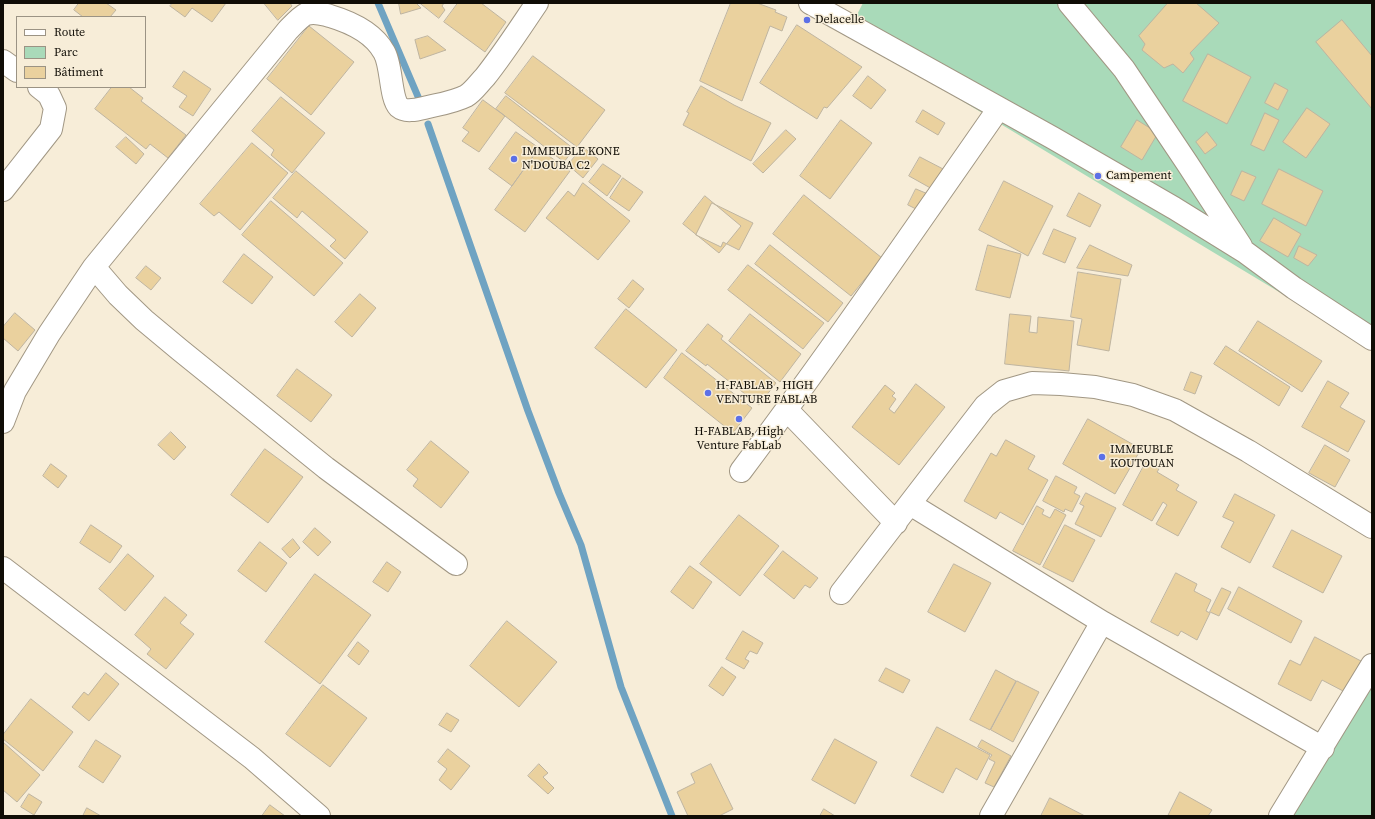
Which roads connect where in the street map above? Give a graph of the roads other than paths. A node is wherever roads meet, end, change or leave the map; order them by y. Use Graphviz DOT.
graph roads {
  1 [pos="538,3"];
  2 [pos="810,3"];
  3 [pos="1069,3"];
  4 [pos="3,61"];
  5 [pos="16,70"];
  6 [pos="39,88"];
  7 [pos="999,108"];
  8 [pos="3,190"];
  9 [pos="1245,252"];
  10 [pos="94,267"];
  11 [pos="1372,339"];
  12 [pos="787,410"];
  13 [pos="3,422"];
  14 [pos="741,471"];
  15 [pos="910,504"];
  16 [pos="896,523"];
  17 [pos="1372,527"];
  18 [pos="456,564"];
  19 [pos="3,568"];
  20 [pos="841,593"];
  21 [pos="1102,622"];
  22 [pos="1372,665"];
  23 [pos="1323,748"];
  24 [pos="319,816"];
  25 [pos="991,816"];
  26 [pos="1280,816"];
  1 -- 10 [label="street"];
  2 -- 7 [label="street"];
  3 -- 9 [label="street"];
  4 -- 5 [label="street"];
  6 -- 8 [label="street"];
  7 -- 9 [label="street"];
  7 -- 12 [label="street"];
  9 -- 11 [label="street"];
  10 -- 13 [label="street"];
  10 -- 18 [label="street"];
  12 -- 14 [label="street"];
  12 -- 16 [label="street"];
  15 -- 16 [label="street"];
  15 -- 17 [label="street"];
  15 -- 21 [label="street"];
  16 -- 20 [label="street"];
  19 -- 24 [label="street"];
  21 -- 23 [label="street"];
  21 -- 25 [label="street"];
  22 -- 23 [label="street"];
  23 -- 26 [label="street"];
}
